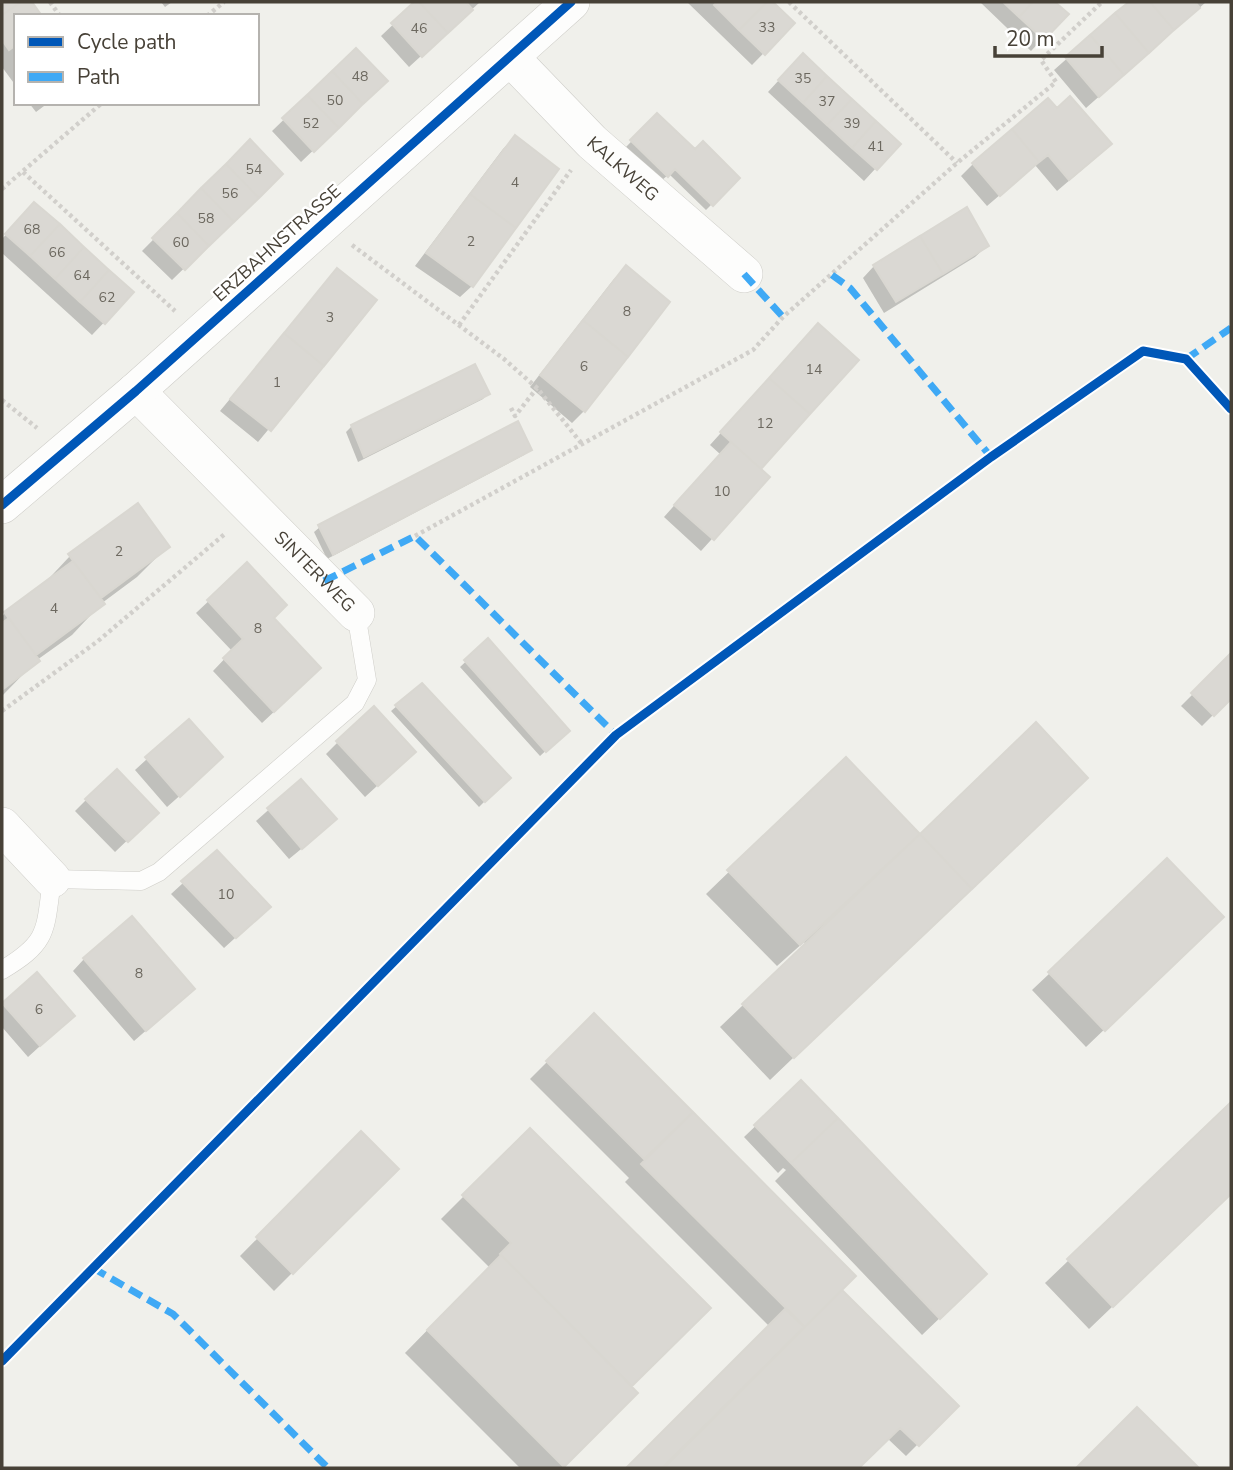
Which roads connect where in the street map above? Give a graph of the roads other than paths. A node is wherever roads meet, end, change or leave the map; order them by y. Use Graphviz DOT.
graph roads {
  1 [pos="571,2"];
  2 [pos="510,57"];
  3 [pos="744,274"];
  4 [pos="136,391"];
  5 [pos="2,505"];
  6 [pos="356,613"];
  7 [pos="2,826"];
  8 [pos="52,879"];
  9 [pos="2,971"];
  1 -- 2 [label="street, ERZBAHNSTRASSE"];
  2 -- 3 [label="street, KALKWEG"];
  2 -- 4 [label="street, ERZBAHNSTRASSE"];
  4 -- 5 [label="street, ERZBAHNSTRASSE"];
  4 -- 6 [label="street, SINTERWEG"];
  6 -- 8 [label="lane, SINTERWEG"];
  7 -- 8 [label="street"];
  8 -- 9 [label="lane"];
}
